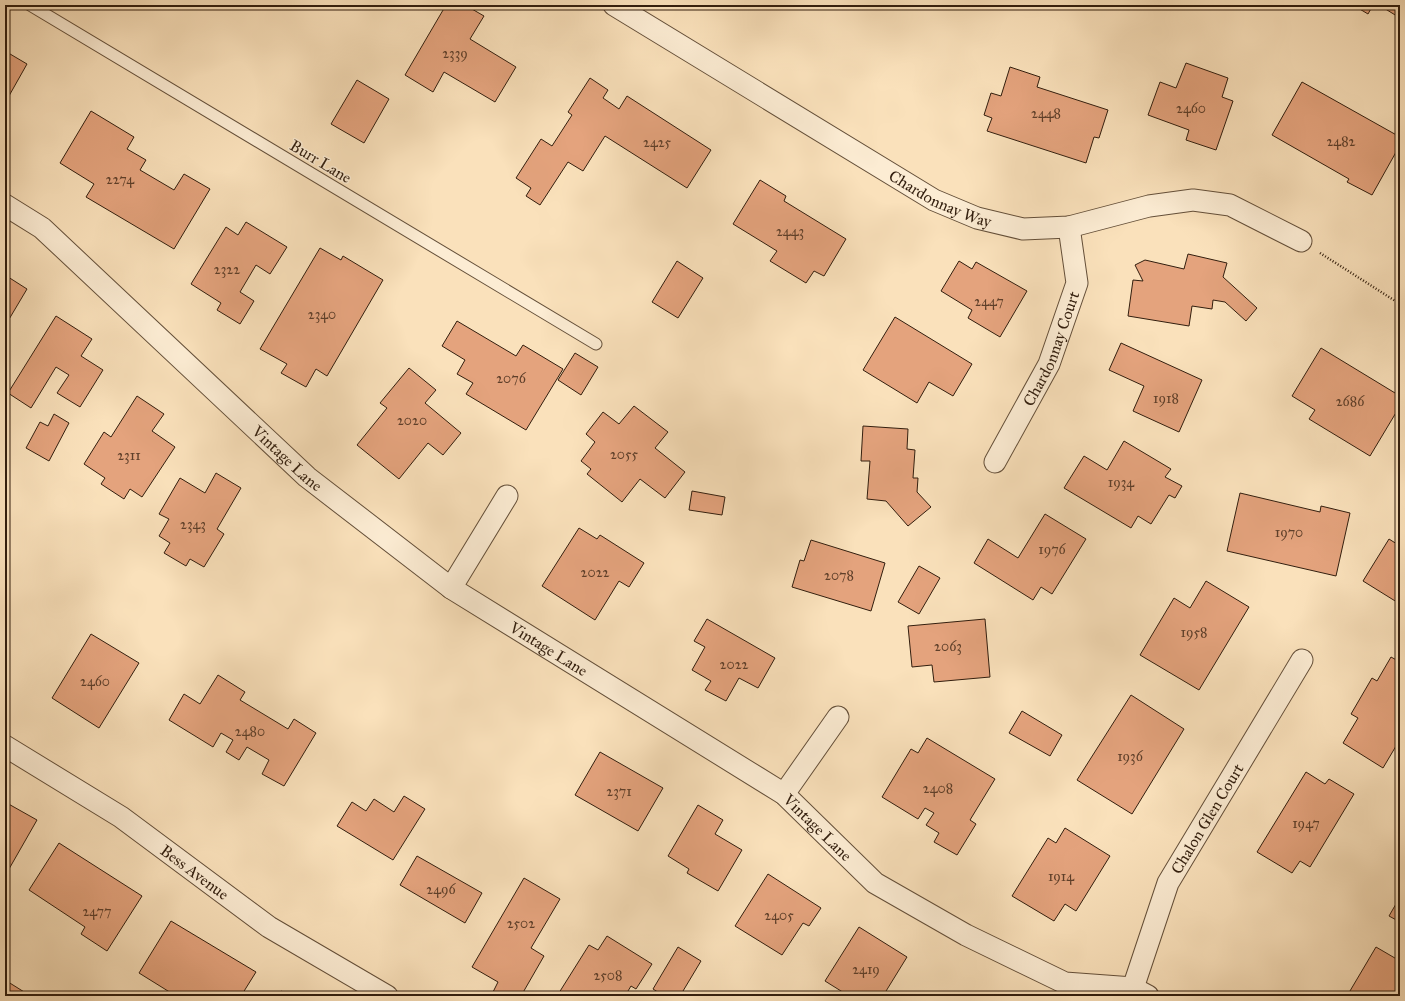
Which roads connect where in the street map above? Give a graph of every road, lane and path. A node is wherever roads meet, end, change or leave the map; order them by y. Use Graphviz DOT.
graph roads {
  1 [pos="30,5"];
  2 [pos="614,5"];
  3 [pos="5,205"];
  4 [pos="1068,227"];
  5 [pos="1301,241"];
  6 [pos="1400,304"];
  7 [pos="596,344"];
  8 [pos="995,462"];
  9 [pos="507,496"];
  10 [pos="451,588"];
  11 [pos="1302,660"];
  12 [pos="838,718"];
  13 [pos="5,746"];
  14 [pos="784,794"];
  15 [pos="1140,992"];
  16 [pos="387,996"];
  1 -- 7 [label="lane, Burr Lane"];
  2 -- 4 [label="street, Chardonnay Way"];
  3 -- 10 [label="street, Vintage Lane"];
  4 -- 5 [label="street, Chardonnay Way"];
  4 -- 8 [label="street, Chardonnay Court"];
  5 -- 6 [label="path"];
  9 -- 10 [label="street"];
  10 -- 14 [label="street, Vintage Lane"];
  11 -- 15 [label="street, Chalon Glen Court"];
  12 -- 14 [label="street"];
  13 -- 16 [label="street, Bess Avenue"];
  14 -- 15 [label="street, Vintage Lane"];
}
